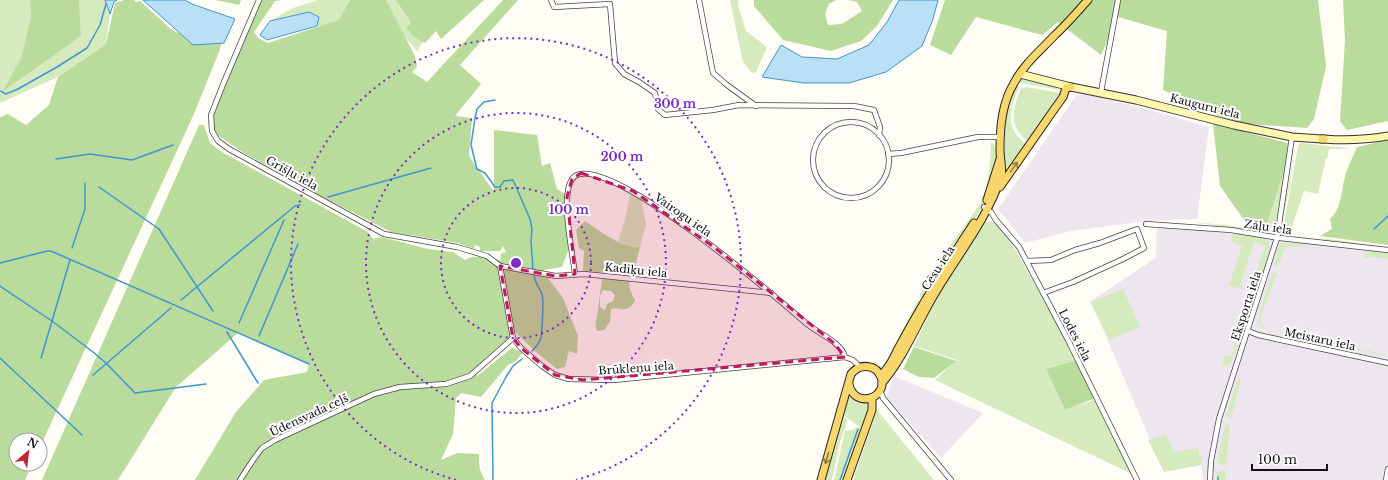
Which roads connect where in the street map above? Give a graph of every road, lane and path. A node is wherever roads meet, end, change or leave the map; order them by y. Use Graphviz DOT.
graph roads {
  1 [pos="259,0"];
  2 [pos="551,0"];
  3 [pos="699,0"];
  4 [pos="1088,0"];
  5 [pos="1118,0"];
  6 [pos="1020,74"];
  7 [pos="1071,87"];
  8 [pos="1101,92"];
  9 [pos="756,106"];
  10 [pos="879,134"];
  11 [pos="1388,136"];
  12 [pos="1000,137"];
  13 [pos="1292,137"];
  14 [pos="888,154"];
  15 [pos="1000,159"];
  16 [pos="992,199"];
  17 [pos="986,208"];
  18 [pos="1146,224"];
  19 [pos="1277,238"];
  20 [pos="1388,250"];
  21 [pos="1027,261"];
  22 [pos="500,266"];
  23 [pos="575,274"];
  24 [pos="771,293"];
  25 [pos="1043,293"];
  26 [pos="1248,331"];
  27 [pos="513,338"];
  28 [pos="846,358"];
  29 [pos="1388,363"];
  30 [pos="857,369"];
  31 [pos="880,374"];
  32 [pos="849,384"];
  33 [pos="877,392"];
  34 [pos="899,417"];
  35 [pos="1388,469"];
  36 [pos="240,480"];
  37 [pos="821,480"];
  38 [pos="847,480"];
  39 [pos="951,480"];
  40 [pos="1137,480"];
  41 [pos="1210,480"];
  42 [pos="1386,480"];
  1 -- 22 [label="street, Grīšļu iela"];
  2 -- 9 [label="street"];
  3 -- 9 [label="street"];
  4 -- 6 [label="main road, Cēsu iela"];
  5 -- 8 [label="street"];
  6 -- 7 [label="main road, Kauguru iela"];
  6 -- 12 [label="main road, Cēsu iela"];
  7 -- 8 [label="main road, Kauguru iela"];
  16 -- 7 [label="main road, one-way"];
  8 -- 13 [label="main road, Kauguru iela"];
  9 -- 10 [label="street"];
  10 -- 14 [label="street"];
  10 -- 14 [label="street"];
  11 -- 13 [label="main road, Kauguru iela"];
  12 -- 14 [label="street"];
  12 -- 15 [label="main road, Cēsu iela"];
  13 -- 19 [label="street, Eksporta iela"];
  15 -- 16 [label="main road, Cēsu iela"];
  15 -- 17 [label="main road, Cēsu iela"];
  16 -- 17 [label="main road, Cēsu iela"];
  17 -- 21 [label="street, Lodes iela"];
  17 -- 31 [label="main road, Cēsu iela"];
  17 -- 33 [label="main road, Cēsu iela"];
  18 -- 19 [label="street, Zāļu iela"];
  19 -- 20 [label="street, Zāļu iela"];
  19 -- 26 [label="street, Eksporta iela"];
  21 -- 25 [label="street, Lodes iela"];
  21 -- 25 [label="street"];
  22 -- 23 [label="street, Kadiķu iela"];
  22 -- 27 [label="street"];
  23 -- 24 [label="street, Kadiķu iela"];
  23 -- 24 [label="street, Vairogu iela"];
  24 -- 28 [label="street, Vairogu iela"];
  25 -- 40 [label="street, Lodes iela"];
  26 -- 29 [label="street, Meistaru iela"];
  26 -- 41 [label="street, Eksporta iela"];
  27 -- 28 [label="street, Brūkleņu iela"];
  27 -- 36 [label="street, Ūdensvada ceļš"];
  28 -- 30 [label="street"];
  30 -- 31 [label="main road"];
  30 -- 32 [label="main road"];
  31 -- 33 [label="main road"];
  32 -- 33 [label="main road"];
  32 -- 37 [label="main road, one-way"];
  33 -- 34 [label="street"];
  33 -- 34 [label="street"];
  33 -- 38 [label="main road"];
  34 -- 39 [label="street"];
  35 -- 42 [label="street"];
}
